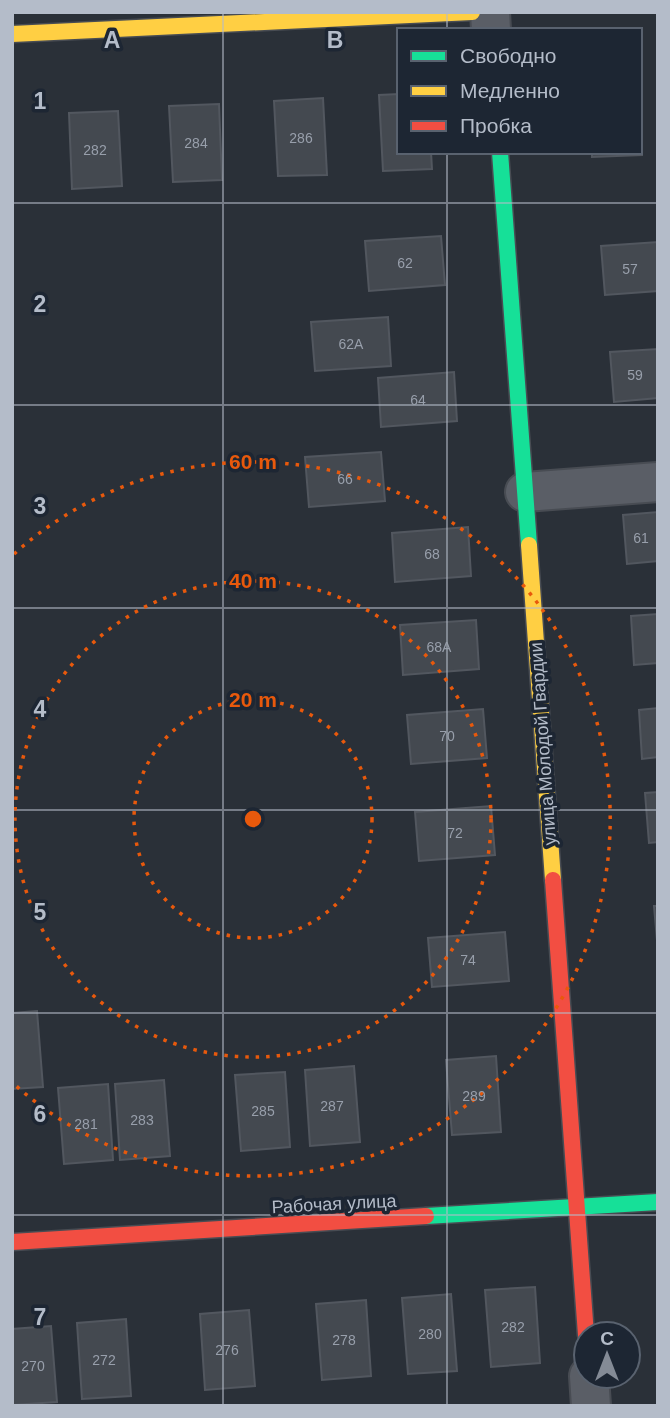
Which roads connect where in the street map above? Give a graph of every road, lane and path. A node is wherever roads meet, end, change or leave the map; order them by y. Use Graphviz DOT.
graph roads {
  1 [pos="472,12"];
  2 [pos="12,34"];
  3 [pos="500,154"];
  4 [pos="658,482"];
  5 [pos="525,492"];
  6 [pos="658,1202"];
  7 [pos="576,1209"];
  8 [pos="12,1242"];
  9 [pos="585,1320"];
  1 -- 2 [label="street"];
  3 -- 5 [label="street, улица Молодой Гвардии"];
  4 -- 5 [label="street"];
  5 -- 7 [label="street, улица Молодой Гвардии"];
  6 -- 7 [label="street, Рабочая улица"];
  7 -- 8 [label="street, Рабочая улица"];
  7 -- 9 [label="street, улица Молодой Гвардии"];
}
